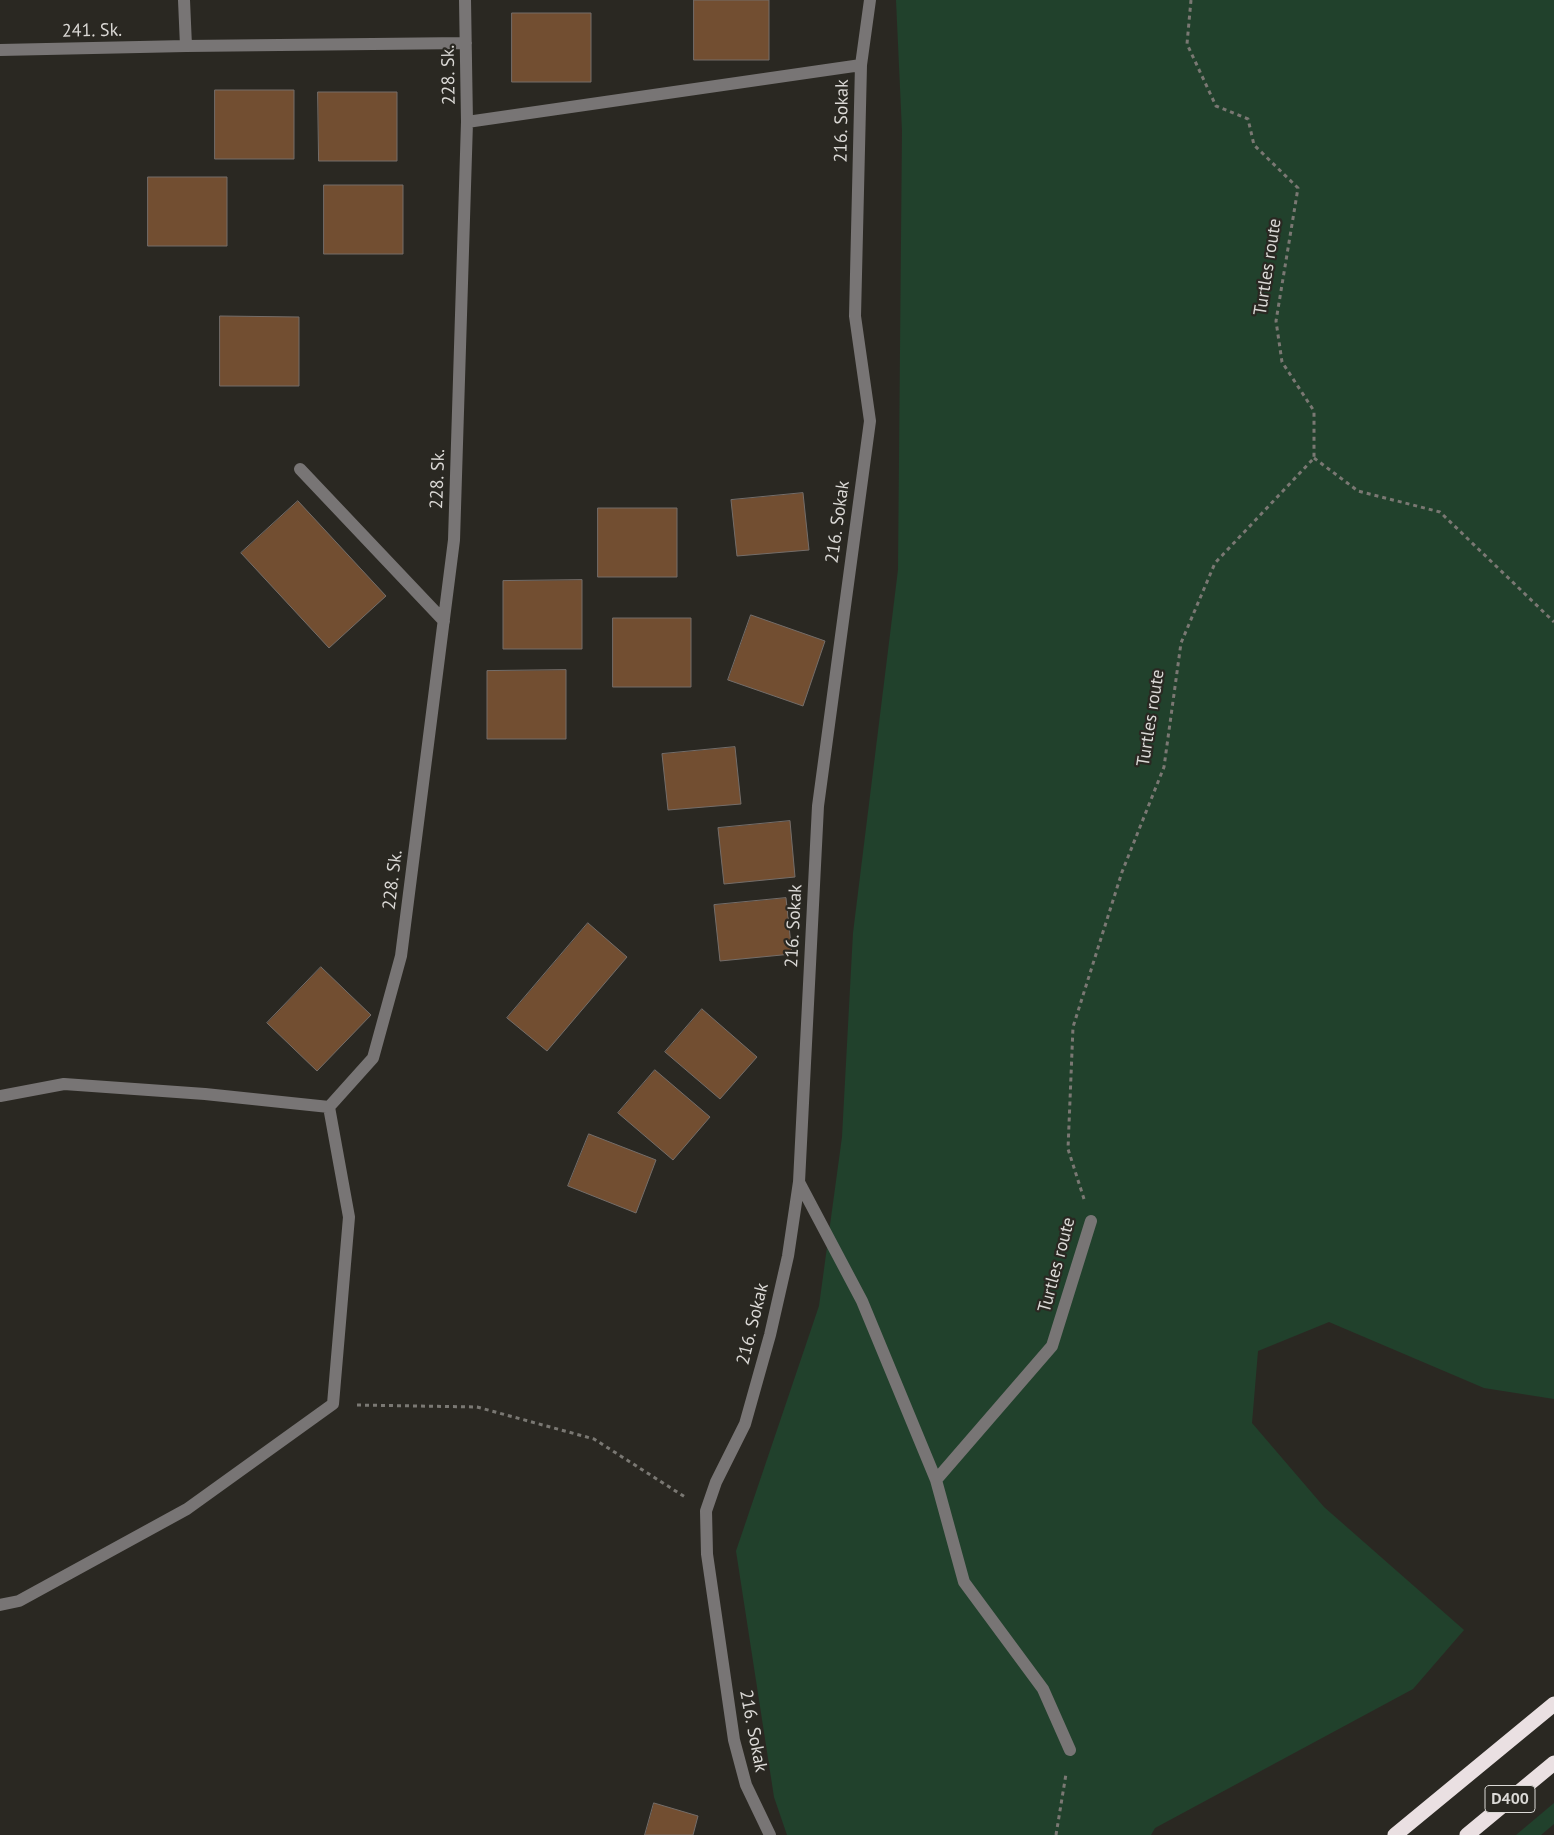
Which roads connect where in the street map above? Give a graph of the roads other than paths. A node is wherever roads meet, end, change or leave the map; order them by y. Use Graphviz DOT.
graph roads {
  1 [pos="184,0"];
  2 [pos="465,0"];
  3 [pos="870,0"];
  4 [pos="466,44"];
  5 [pos="186,46"];
  6 [pos="0,50"];
  7 [pos="861,65"];
  8 [pos="467,122"];
  9 [pos="300,469"];
  10 [pos="444,621"];
  11 [pos="0,1096"];
  12 [pos="330,1106"];
  13 [pos="799,1182"];
  14 [pos="1091,1221"];
  15 [pos="936,1480"];
  16 [pos="0,1604"];
  17 [pos="1554,1704"];
  18 [pos="1070,1750"];
  19 [pos="1554,1763"];
  20 [pos="770,1835"];
  21 [pos="1395,1835"];
  22 [pos="1467,1835"];
  1 -- 5 [label="street"];
  2 -- 4 [label="street, 228. Sk."];
  3 -- 7 [label="street, 216. Sokak"];
  4 -- 5 [label="street, 241. Sk."];
  4 -- 8 [label="street, 228. Sk."];
  5 -- 6 [label="street, 241. Sk."];
  7 -- 8 [label="street"];
  7 -- 13 [label="street, 216. Sokak"];
  8 -- 10 [label="street, 228. Sk."];
  9 -- 10 [label="street"];
  10 -- 12 [label="street, 228. Sk."];
  11 -- 12 [label="street"];
  12 -- 16 [label="street"];
  13 -- 15 [label="street"];
  13 -- 20 [label="street, 216. Sokak"];
  14 -- 15 [label="street, Turtles route"];
  15 -- 18 [label="street"];
  17 -- 21 [label="highway"];
  19 -- 22 [label="highway, D400"];
}
